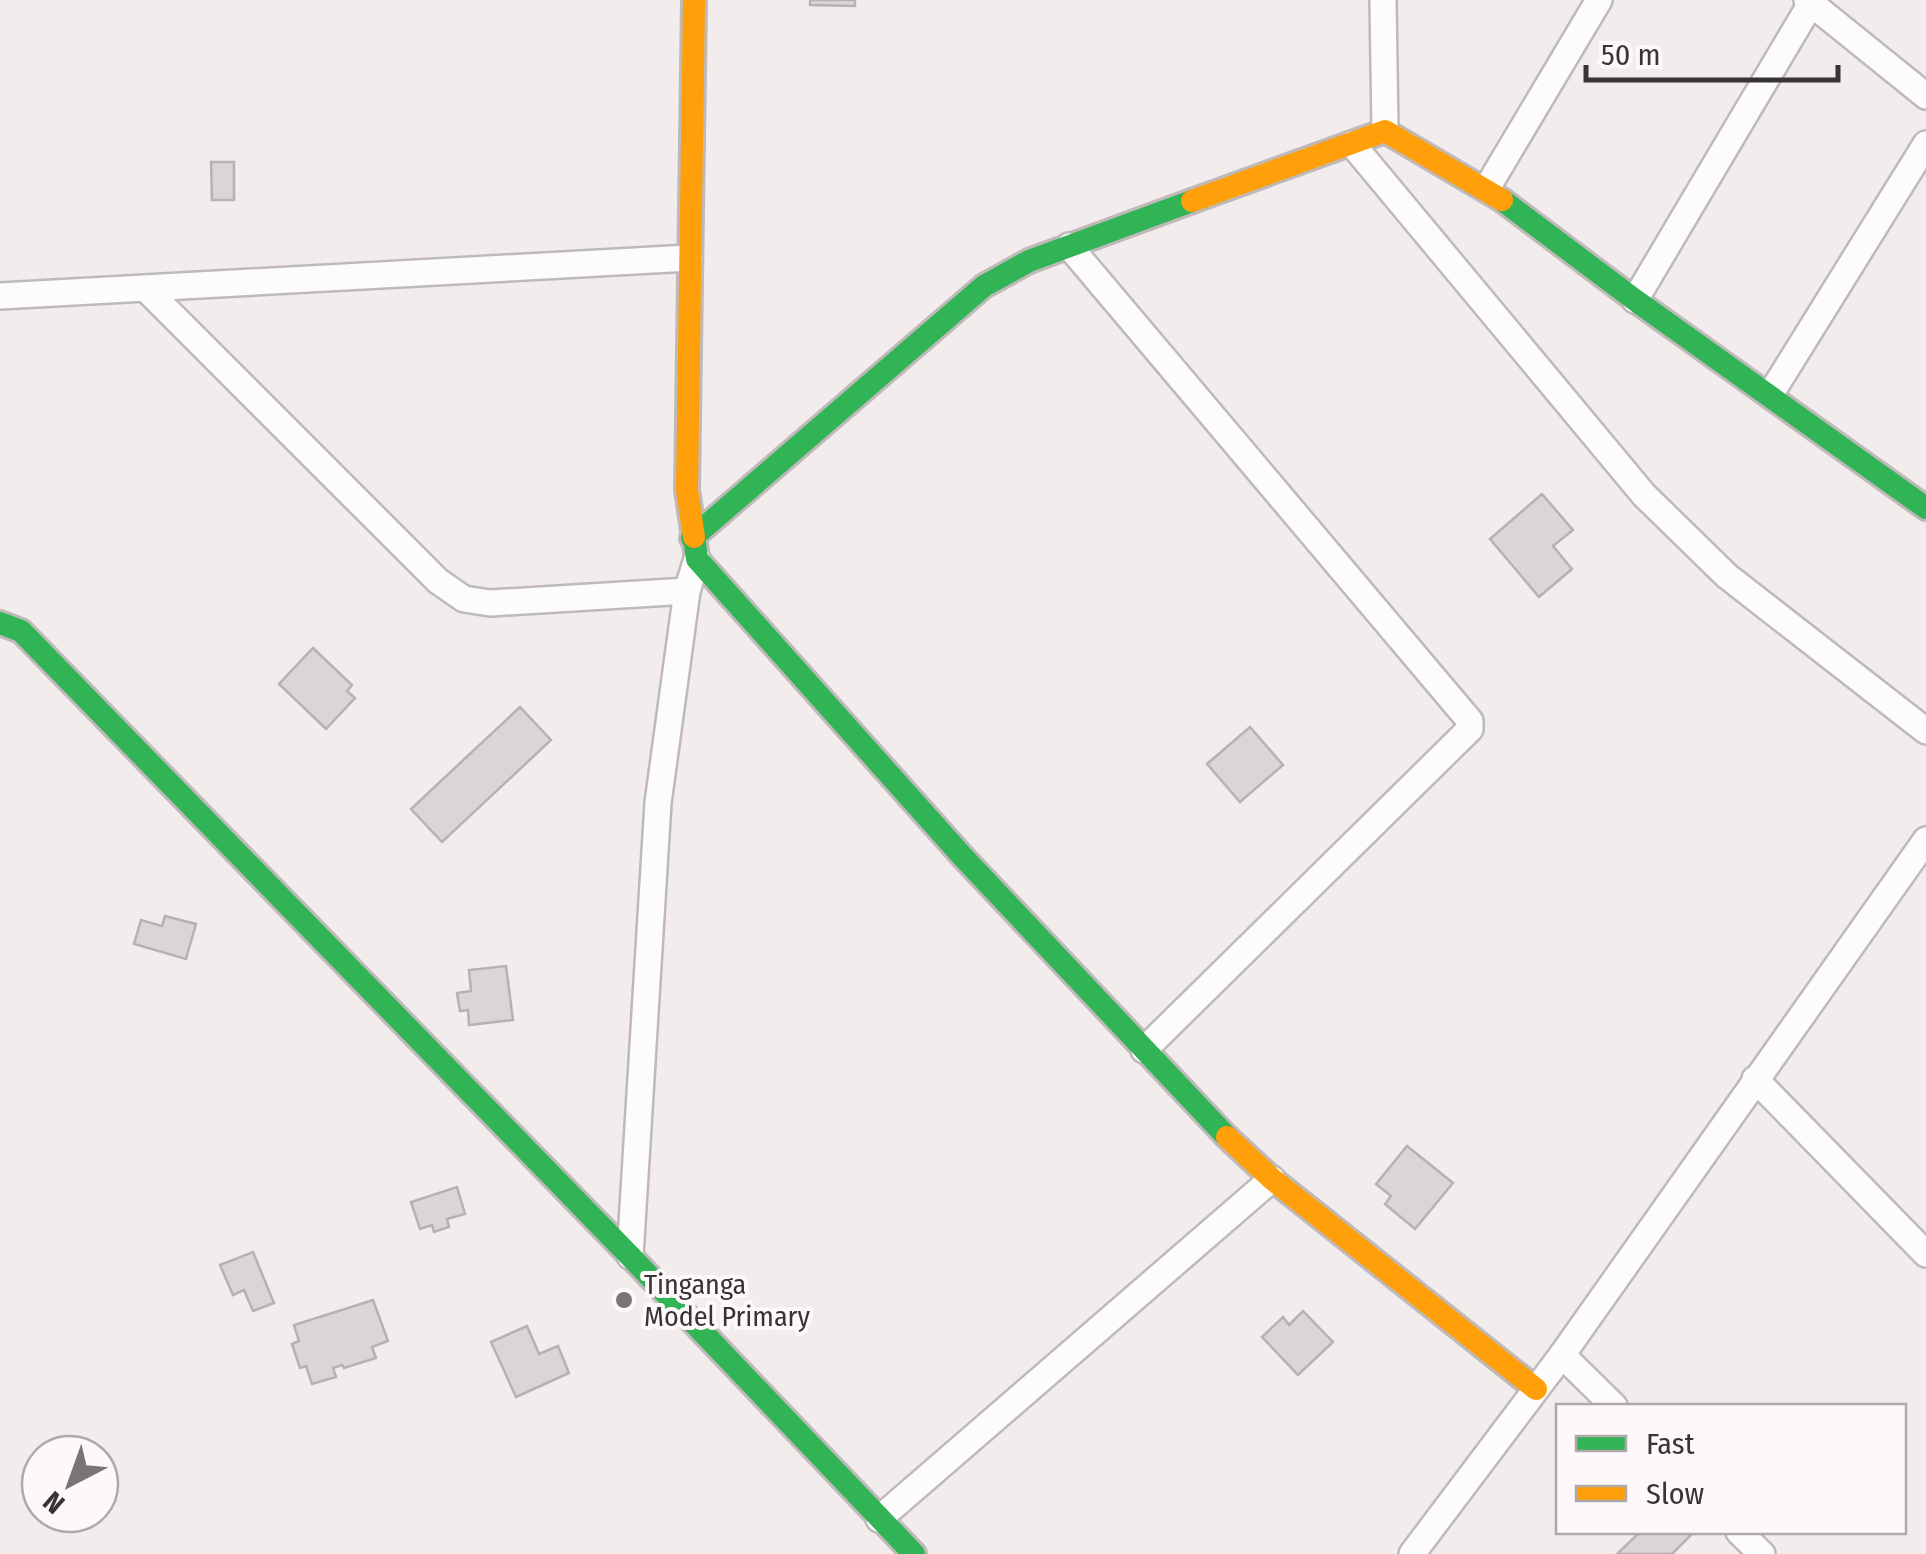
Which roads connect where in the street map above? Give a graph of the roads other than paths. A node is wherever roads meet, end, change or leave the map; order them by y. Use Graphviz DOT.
graph roads {
  1 [pos="694,0"];
  2 [pos="1383,0"];
  3 [pos="1599,0"];
  4 [pos="1810,1"];
  5 [pos="1926,96"];
  6 [pos="1385,131"];
  7 [pos="1352,144"];
  8 [pos="1926,144"];
  9 [pos="1488,188"];
  10 [pos="1069,246"];
  11 [pos="689,258"];
  12 [pos="145,288"];
  13 [pos="0,296"];
  14 [pos="1635,300"];
  15 [pos="1770,395"];
  16 [pos="1926,508"];
  17 [pos="695,549"];
  18 [pos="687,591"];
  19 [pos="0,623"];
  20 [pos="1926,731"];
  21 [pos="1926,840"];
  22 [pos="1144,1050"];
  23 [pos="1754,1079"];
  24 [pos="1272,1179"];
  25 [pos="1926,1254"];
  26 [pos="630,1256"];
  27 [pos="1562,1354"];
  28 [pos="1536,1389"];
  29 [pos="1612,1404"];
  30 [pos="880,1519"];
  31 [pos="1741,1534"];
  32 [pos="914,1554"];
  33 [pos="1412,1554"];
  34 [pos="1762,1554"];
  1 -- 11 [label="street"];
  2 -- 6 [label="street"];
  3 -- 9 [label="street"];
  4 -- 5 [label="street"];
  4 -- 14 [label="street"];
  6 -- 7 [label="street"];
  6 -- 9 [label="street"];
  7 -- 10 [label="street"];
  7 -- 20 [label="street"];
  8 -- 15 [label="street"];
  9 -- 14 [label="street"];
  10 -- 17 [label="street"];
  10 -- 22 [label="street"];
  11 -- 12 [label="street"];
  11 -- 17 [label="street"];
  12 -- 13 [label="street"];
  12 -- 18 [label="street"];
  14 -- 15 [label="street"];
  15 -- 16 [label="street"];
  17 -- 18 [label="street"];
  17 -- 22 [label="street"];
  18 -- 26 [label="street"];
  19 -- 26 [label="street"];
  21 -- 23 [label="street"];
  22 -- 24 [label="street"];
  23 -- 25 [label="street"];
  23 -- 27 [label="street"];
  24 -- 28 [label="street"];
  24 -- 30 [label="street"];
  26 -- 30 [label="street"];
  27 -- 28 [label="street"];
  27 -- 29 [label="street"];
  28 -- 33 [label="street"];
  30 -- 32 [label="street"];
  31 -- 34 [label="street"];
}
